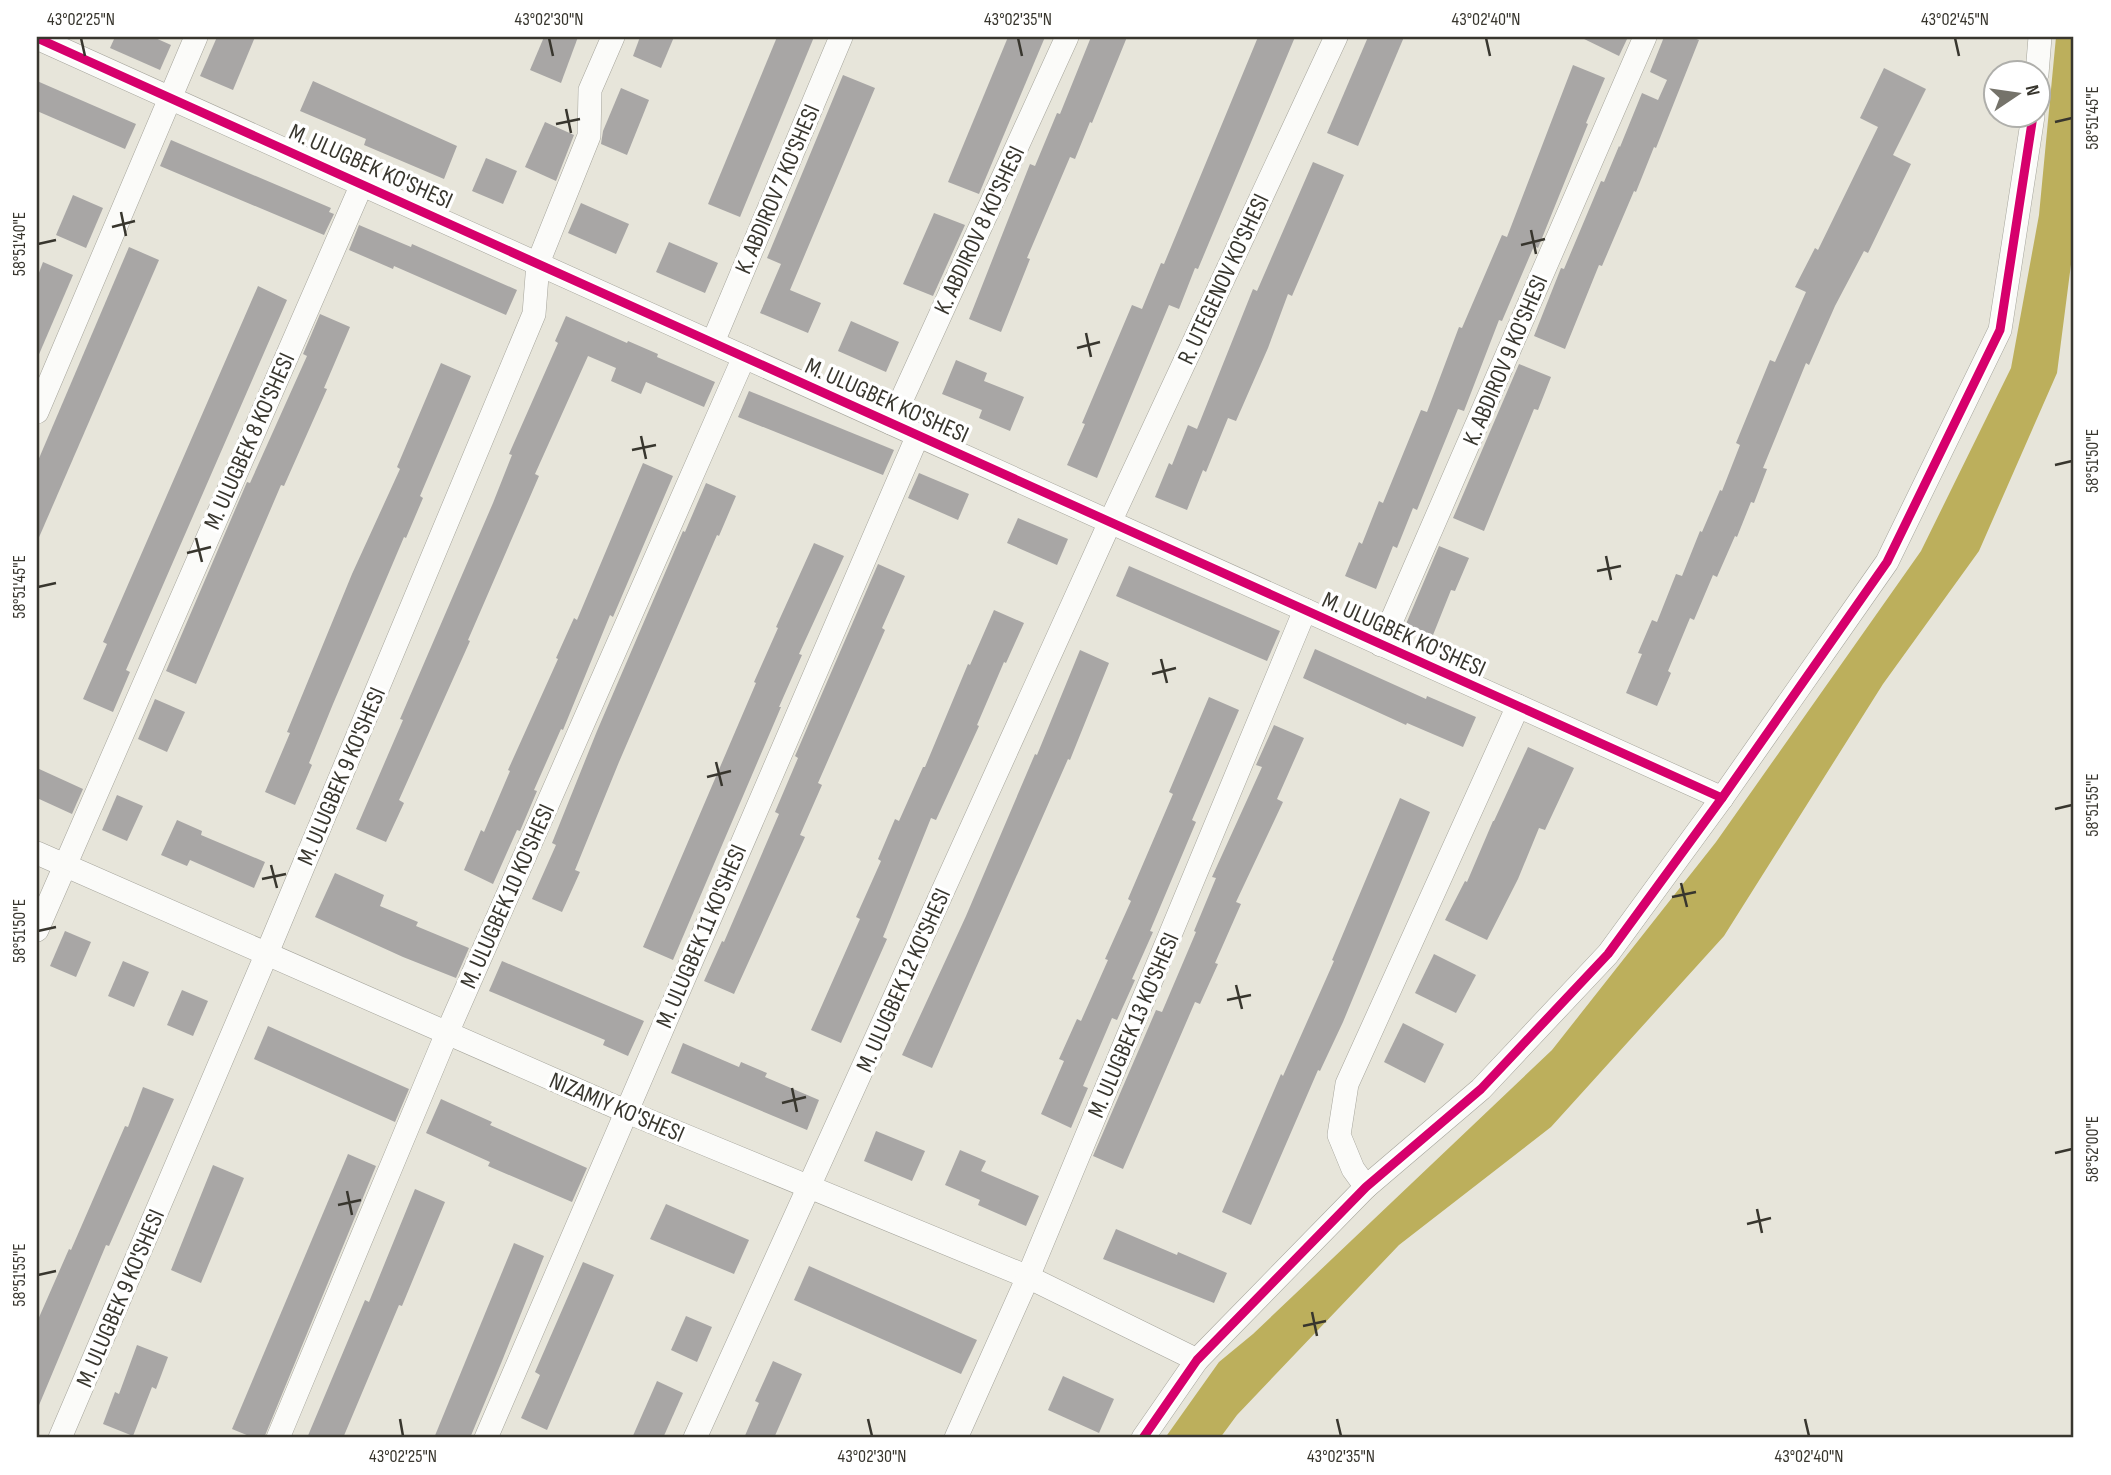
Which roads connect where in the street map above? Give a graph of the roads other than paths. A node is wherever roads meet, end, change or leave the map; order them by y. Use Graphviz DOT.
graph roads {
  1 [pos="196,37"];
  2 [pos="613,37"];
  3 [pos="841,37"];
  4 [pos="1067,37"];
  5 [pos="1336,37"];
  6 [pos="1646,37"];
  7 [pos="2040,37"];
  8 [pos="37,38"];
  9 [pos="2038,60"];
  10 [pos="170,97"];
  11 [pos="2031,130"];
  12 [pos="362,184"];
  13 [pos="538,263"];
  14 [pos="713,342"];
  15 [pos="744,357"];
  16 [pos="37,412"];
  17 [pos="891,423"];
  18 [pos="918,435"];
  19 [pos="1110,522"];
  20 [pos="1305,610"];
  21 [pos="1381,645"];
  22 [pos="1518,706"];
  23 [pos="1721,798"];
  24 [pos="37,853"];
  25 [pos="64,864"];
  26 [pos="37,930"];
  27 [pos="267,953"];
  28 [pos="447,1033"];
  29 [pos="625,1111"];
  30 [pos="1366,1187"];
  31 [pos="810,1188"];
  32 [pos="1028,1277"];
  33 [pos="1197,1360"];
  34 [pos="60,1438"];
  35 [pos="278,1438"];
  36 [pos="486,1438"];
  37 [pos="695,1438"];
  38 [pos="956,1438"];
  39 [pos="1143,1438"];
  1 -- 10 [label="street"];
  2 -- 13 [label="street, M. ULUGBEK 9 KO'SHESI"];
  3 -- 14 [label="street, K. ABDIROV 7 KO'SHESI"];
  4 -- 17 [label="street, K. ABDIROV 8 KO'SHESI"];
  5 -- 19 [label="street, R. UTEGENOV KO'SHESI"];
  6 -- 21 [label="street, K. ABDIROV 9 KO'SHESI"];
  7 -- 9 [label="street"];
  8 -- 10 [label="street, M. ULUGBEK KO'SHESI"];
  10 -- 12 [label="street, M. ULUGBEK KO'SHESI"];
  10 -- 16 [label="street"];
  11 -- 23 [label="street"];
  12 -- 13 [label="street, M. ULUGBEK KO'SHESI"];
  12 -- 25 [label="street, M. ULUGBEK 8 KO'SHESI"];
  13 -- 14 [label="street, M. ULUGBEK KO'SHESI"];
  13 -- 27 [label="street, M. ULUGBEK 9 KO'SHESI"];
  14 -- 15 [label="street, M. ULUGBEK KO'SHESI"];
  15 -- 17 [label="street, M. ULUGBEK KO'SHESI"];
  15 -- 28 [label="street, M. ULUGBEK 10 KO'SHESI"];
  17 -- 18 [label="street, M. ULUGBEK KO'SHESI"];
  18 -- 19 [label="street, M. ULUGBEK KO'SHESI"];
  18 -- 29 [label="street, M. ULUGBEK 11 KO'SHESI"];
  19 -- 20 [label="street, M. ULUGBEK KO'SHESI"];
  19 -- 31 [label="street, M. ULUGBEK 12 KO'SHESI"];
  20 -- 21 [label="street, M. ULUGBEK KO'SHESI"];
  20 -- 32 [label="street, M. ULUGBEK 13 KO'SHESI"];
  21 -- 22 [label="street, M. ULUGBEK KO'SHESI"];
  22 -- 23 [label="street, M. ULUGBEK KO'SHESI"];
  22 -- 30 [label="street"];
  23 -- 30 [label="street"];
  24 -- 25 [label="street, NIZAMIY KO'SHESI"];
  25 -- 26 [label="street, M. ULUGBEK 8 KO'SHESI"];
  25 -- 27 [label="street, NIZAMIY KO'SHESI"];
  27 -- 28 [label="street, NIZAMIY KO'SHESI"];
  27 -- 34 [label="street, M. ULUGBEK 9 KO'SHESI"];
  28 -- 29 [label="street, NIZAMIY KO'SHESI"];
  28 -- 35 [label="street, M. ULUGBEK 10 KO'SHESI"];
  29 -- 31 [label="street, NIZAMIY KO'SHESI"];
  29 -- 36 [label="street, M. ULUGBEK 11 KO'SHESI"];
  30 -- 33 [label="street"];
  31 -- 32 [label="street, NIZAMIY KO'SHESI"];
  31 -- 37 [label="street, M. ULUGBEK 12 KO'SHESI"];
  32 -- 33 [label="street, NIZAMIY KO'SHESI"];
  32 -- 38 [label="street, M. ULUGBEK 13 KO'SHESI"];
  33 -- 39 [label="street"];
}
